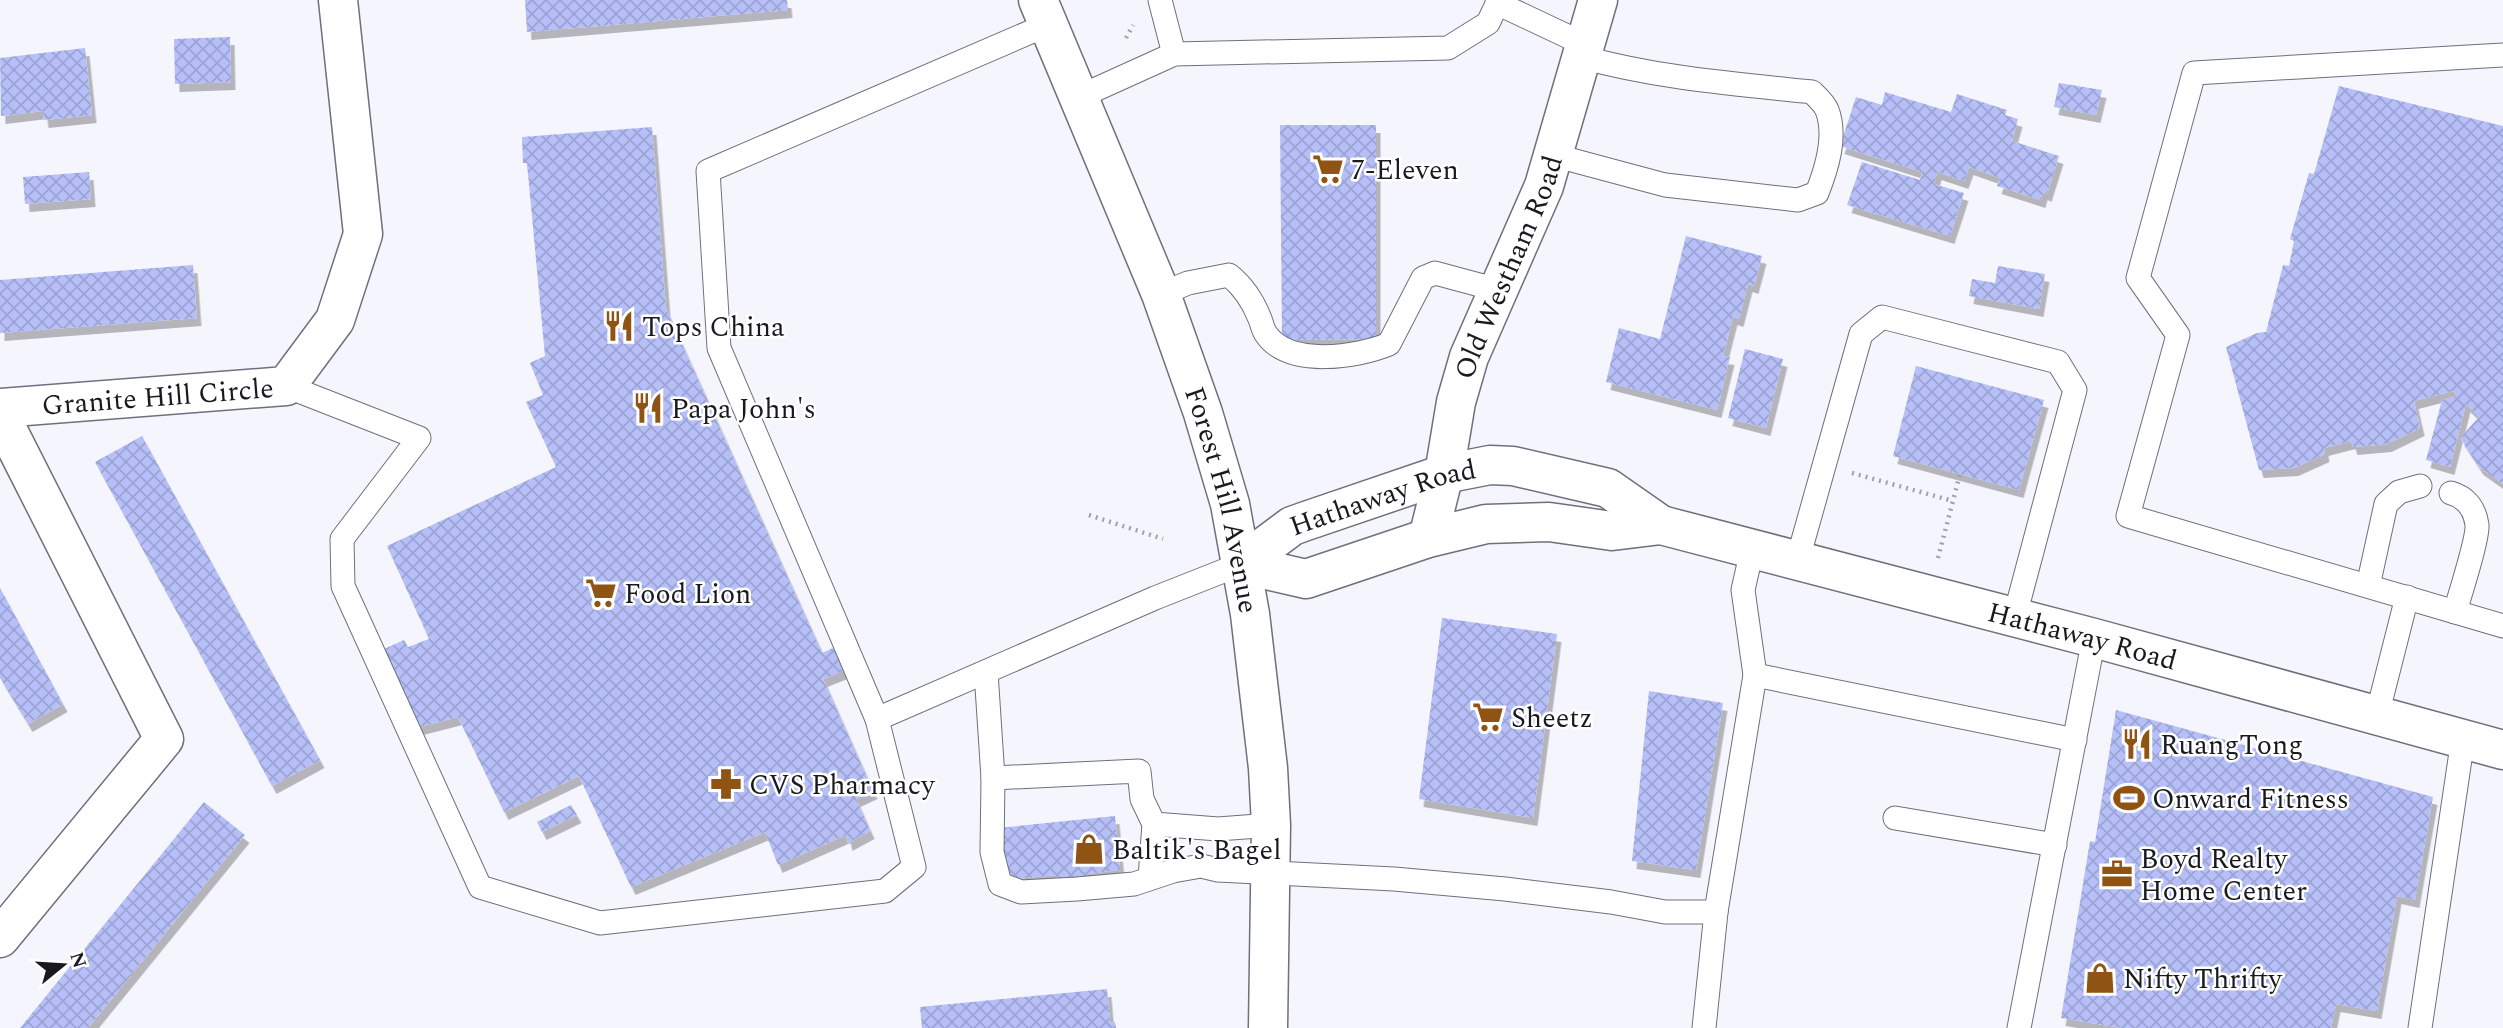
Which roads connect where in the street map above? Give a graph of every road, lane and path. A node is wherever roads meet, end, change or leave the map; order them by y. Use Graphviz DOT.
graph roads {
  1 [pos="338,0"];
  2 [pos="1160,0"];
  3 [pos="1598,0"];
  4 [pos="1498,2"];
  5 [pos="1043,12"];
  6 [pos="1584,51"];
  7 [pos="1174,54"];
  8 [pos="2503,55"];
  9 [pos="1079,97"];
  10 [pos="1553,155"];
  11 [pos="1498,290"];
  12 [pos="1161,293"];
  13 [pos="286,386"];
  14 [pos="0,408"];
  15 [pos="0,415"];
  16 [pos="1824,465"];
  17 [pos="1444,474"];
  18 [pos="1960,474"];
  19 [pos="2420,486"];
  20 [pos="2451,493"];
  21 [pos="1953,501"];
  22 [pos="1089,515"];
  23 [pos="1661,525"];
  24 [pos="1428,538"];
  25 [pos="1163,539"];
  26 [pos="1752,550"];
  27 [pos="1797,562"];
  28 [pos="1241,564"];
  29 [pos="2368,586"];
  30 [pos="1928,596"];
  31 [pos="2407,597"];
  32 [pos="2455,612"];
  33 [pos="2014,619"];
  34 [pos="2503,626"];
  35 [pos="2094,638"];
  36 [pos="986,672"];
  37 [pos="1755,675"];
  38 [pos="2377,715"];
  39 [pos="877,719"];
  40 [pos="2463,739"];
  41 [pos="2075,740"];
  42 [pos="2503,750"];
  43 [pos="993,778"];
  44 [pos="1895,818"];
  45 [pos="1154,824"];
  46 [pos="1270,825"];
  47 [pos="2054,845"];
  48 [pos="1270,873"];
  49 [pos="1150,878"];
  50 [pos="1716,912"];
  51 [pos="0,938"];
  52 [pos="1268,1028"];
  53 [pos="1704,1028"];
  54 [pos="2019,1028"];
  55 [pos="2420,1028"];
  1 -- 13 [label="street, Granite Hill Circle"];
  2 -- 7 [label="lane"];
  3 -- 6 [label="street, Old Westham Road"];
  4 -- 6 [label="lane"];
  4 -- 7 [label="lane"];
  5 -- 9 [label="street, Forest Hill Avenue"];
  5 -- 39 [label="lane"];
  6 -- 10 [label="street, Old Westham Road"];
  6 -- 10 [label="lane"];
  7 -- 9 [label="lane"];
  8 -- 29 [label="lane"];
  9 -- 12 [label="street, Forest Hill Avenue"];
  10 -- 11 [label="street, Old Westham Road"];
  11 -- 12 [label="lane"];
  11 -- 17 [label="street, Old Westham Road"];
  12 -- 28 [label="street, Forest Hill Avenue"];
  13 -- 14 [label="street, Granite Hill Circle"];
  13 -- 39 [label="lane"];
  15 -- 51 [label="street, Granite Hill Circle"];
  16 -- 21 [label="path"];
  16 -- 27 [label="lane"];
  16 -- 33 [label="lane"];
  17 -- 23 [label="street, Hathaway Road"];
  17 -- 24 [label="street, Old Westham Road"];
  17 -- 28 [label="street, Hathaway Road"];
  18 -- 21 [label="path"];
  19 -- 29 [label="lane"];
  20 -- 32 [label="lane"];
  21 -- 30 [label="path"];
  22 -- 25 [label="path"];
  23 -- 24 [label="street, Hathaway Road"];
  23 -- 26 [label="street, Hathaway Road"];
  24 -- 28 [label="street, Hathaway Road"];
  26 -- 27 [label="street, Hathaway Road"];
  26 -- 37 [label="lane"];
  27 -- 30 [label="street, Hathaway Road"];
  28 -- 36 [label="lane"];
  28 -- 46 [label="street, Forest Hill Avenue"];
  29 -- 31 [label="lane"];
  30 -- 33 [label="street, Hathaway Road"];
  31 -- 32 [label="lane"];
  31 -- 38 [label="lane"];
  32 -- 34 [label="lane"];
  33 -- 35 [label="street, Hathaway Road"];
  35 -- 38 [label="street, Hathaway Road"];
  35 -- 41 [label="lane"];
  36 -- 39 [label="lane"];
  36 -- 43 [label="lane"];
  37 -- 41 [label="lane"];
  37 -- 50 [label="lane"];
  38 -- 40 [label="street, Hathaway Road"];
  40 -- 42 [label="street, Hathaway Road"];
  40 -- 55 [label="lane"];
  41 -- 47 [label="lane"];
  43 -- 45 [label="lane"];
  43 -- 49 [label="lane"];
  44 -- 47 [label="lane"];
  45 -- 46 [label="lane"];
  45 -- 49 [label="lane"];
  46 -- 48 [label="street, Forest Hill Avenue"];
  47 -- 54 [label="lane"];
  48 -- 49 [label="lane"];
  48 -- 50 [label="lane"];
  48 -- 52 [label="street, Forest Hill Avenue"];
  50 -- 53 [label="lane"];
}
